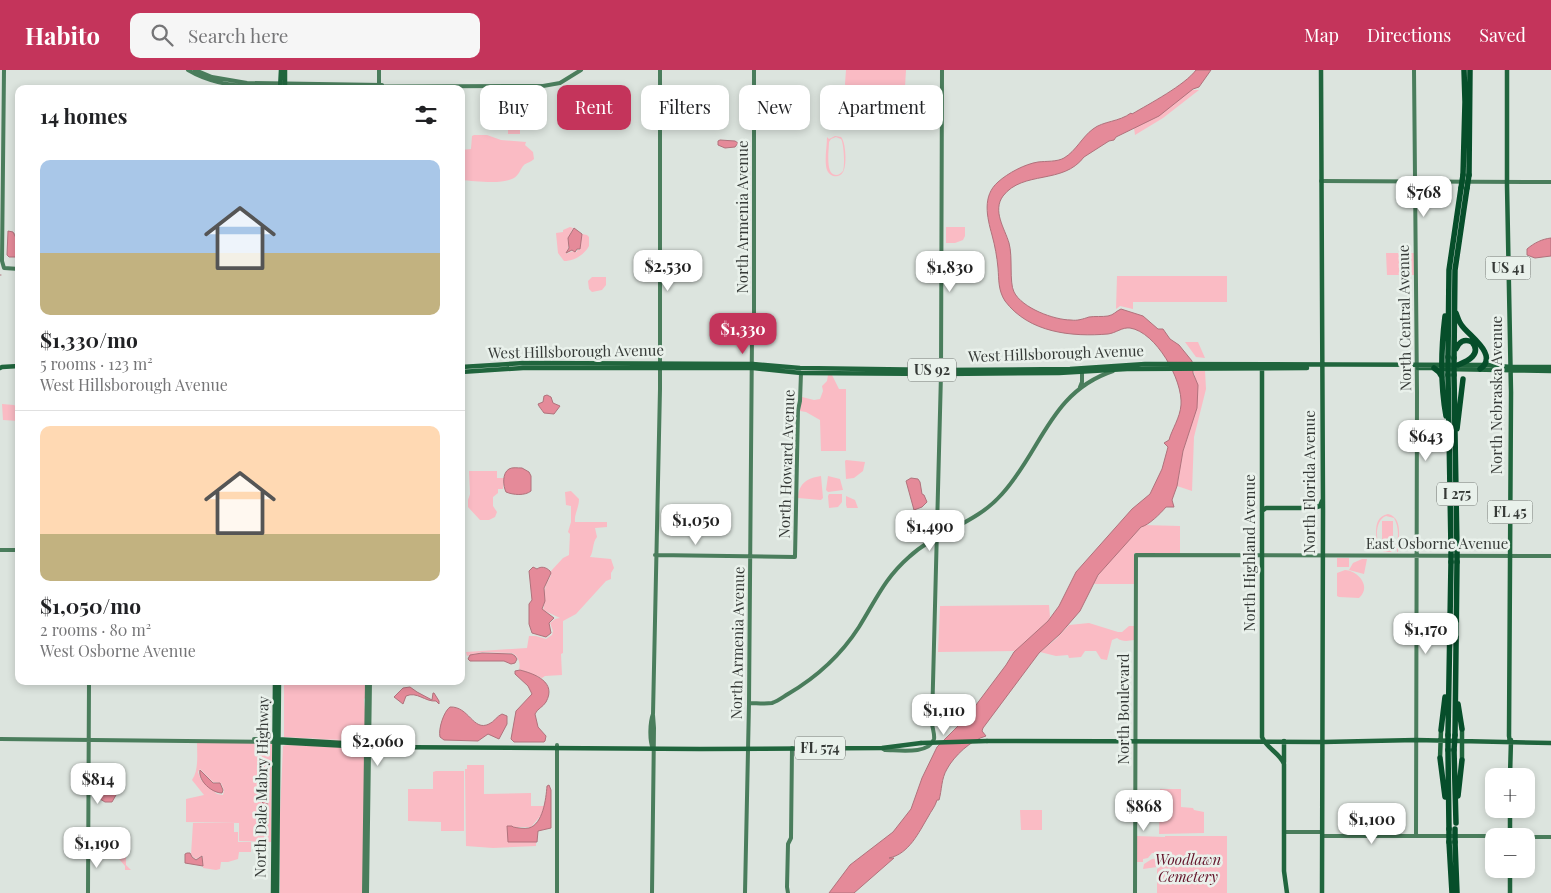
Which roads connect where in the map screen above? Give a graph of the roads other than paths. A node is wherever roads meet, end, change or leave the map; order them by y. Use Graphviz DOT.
graph roads {
  1 [pos="4,70"];
  2 [pos="188,70"];
  3 [pos="194,70"];
  4 [pos="281,70"];
  5 [pos="285,70"];
  6 [pos="380,70"];
  7 [pos="581,70"];
  8 [pos="660,70"];
  9 [pos="754,70"];
  10 [pos="942,70"];
  11 [pos="1321,70"];
  12 [pos="1414,70"];
  13 [pos="1464,70"];
  14 [pos="1470,70"];
  15 [pos="1507,70"];
  16 [pos="232,85"];
  17 [pos="233,85"];
  18 [pos="244,85"];
  19 [pos="268,85"];
  20 [pos="283,85"];
  21 [pos="283,85"];
  22 [pos="379,85"];
  23 [pos="465,86"];
  24 [pos="1466,175"];
  25 [pos="1321,181"];
  26 [pos="1414,182"];
  27 [pos="1507,182"];
  28 [pos="1551,182"];
  29 [pos="1464,188"];
  30 [pos="15,269"];
  31 [pos="1448,296"];
  32 [pos="1454,309"];
  33 [pos="1452,355"];
  34 [pos="0,364"];
  35 [pos="722,364"];
  36 [pos="1228,364"];
  37 [pos="1252,364"];
  38 [pos="565,365"];
  39 [pos="753,365"];
  40 [pos="1458,365"];
  41 [pos="1485,365"];
  42 [pos="15,366"];
  43 [pos="659,366"];
  44 [pos="1197,366"];
  45 [pos="1262,366"];
  46 [pos="15,367"];
  47 [pos="465,367"];
  48 [pos="1322,367"];
  49 [pos="1416,367"];
  50 [pos="1442,367"];
  51 [pos="695,368"];
  52 [pos="1233,368"];
  53 [pos="1434,368"];
  54 [pos="0,369"];
  55 [pos="1204,369"];
  56 [pos="1511,369"];
  57 [pos="1551,369"];
  58 [pos="801,370"];
  59 [pos="903,370"];
  60 [pos="1082,370"];
  61 [pos="1117,370"];
  62 [pos="847,371"];
  63 [pos="465,372"];
  64 [pos="941,372"];
  65 [pos="977,372"];
  66 [pos="884,374"];
  67 [pos="1448,375"];
  68 [pos="1463,379"];
  69 [pos="1079,389"];
  70 [pos="1455,439"];
  71 [pos="1322,493"];
  72 [pos="1262,499"];
  73 [pos="1266,508"];
  74 [pos="1314,508"];
  75 [pos="1262,512"];
  76 [pos="1323,519"];
  77 [pos="937,537"];
  78 [pos="1454,549"];
  79 [pos="0,550"];
  80 [pos="15,550"];
  81 [pos="655,555"];
  82 [pos="1136,555"];
  83 [pos="1262,555"];
  84 [pos="1322,555"];
  85 [pos="1417,555"];
  86 [pos="750,556"];
  87 [pos="1510,556"];
  88 [pos="1551,556"];
  89 [pos="1453,655"];
  90 [pos="1448,683"];
  91 [pos="89,685"];
  92 [pos="275,685"];
  93 [pos="279,685"];
  94 [pos="369,685"];
  95 [pos="1455,690"];
  96 [pos="749,703"];
  97 [pos="1462,729"];
  98 [pos="1441,730"];
  99 [pos="1451,735"];
  100 [pos="0,739"];
  101 [pos="88,740"];
  102 [pos="1135,740"];
  103 [pos="276,741"];
  104 [pos="1264,741"];
  105 [pos="1284,742"];
  106 [pos="1323,742"];
  107 [pos="1416,742"];
  108 [pos="288,743"];
  109 [pos="1441,743"];
  110 [pos="1463,743"];
  111 [pos="1510,743"];
  112 [pos="1551,743"];
  113 [pos="1434,744"];
  114 [pos="367,746"];
  115 [pos="558,747"];
  116 [pos="653,747"];
  117 [pos="900,747"];
  118 [pos="747,748"];
  119 [pos="792,748"];
  120 [pos="1440,750"];
  121 [pos="1451,750"];
  122 [pos="278,752"];
  123 [pos="1440,758"];
  124 [pos="1462,760"];
  125 [pos="1284,762"];
  126 [pos="1510,768"];
  127 [pos="1448,819"];
  128 [pos="1453,827"];
  129 [pos="1284,832"];
  130 [pos="1322,834"];
  131 [pos="1416,836"];
  132 [pos="1485,836"];
  133 [pos="1535,837"];
  134 [pos="1551,837"];
  135 [pos="276,838"];
  136 [pos="1452,842"];
  137 [pos="1510,878"];
  138 [pos="88,893"];
  139 [pos="273,893"];
  140 [pos="277,893"];
  141 [pos="366,893"];
  142 [pos="557,893"];
  143 [pos="652,893"];
  144 [pos="745,893"];
  145 [pos="788,893"];
  146 [pos="1135,893"];
  147 [pos="1287,893"];
  148 [pos="1322,893"];
  149 [pos="1452,893"];
  150 [pos="1457,893"];
  151 [pos="1510,893"];
  1 -- 30 [label="street"];
  2 -- 16 [label="street"];
  3 -- 17 [label="street"];
  4 -- 20 [label="main road"];
  5 -- 21 [label="main road"];
  6 -- 22 [label="street"];
  7 -- 23 [label="street"];
  8 -- 43 [label="street"];
  9 -- 39 [label="street, North Armenia Avenue"];
  10 -- 64 [label="street"];
  11 -- 25 [label="main road, North Florida Avenue"];
  12 -- 26 [label="street, North Central Avenue"];
  13 -- 24 [label="highway, I 275"];
  14 -- 24 [label="highway, I 275"];
  15 -- 27 [label="main road, North Nebraska Avenue / US 41"];
  18 -- 19 [label="street"];
  24 -- 29 [label="highway, I 275, bridge"];
  25 -- 26 [label="street"];
  25 -- 48 [label="main road, North Florida Avenue"];
  26 -- 27 [label="street"];
  26 -- 49 [label="street, North Central Avenue"];
  27 -- 28 [label="street"];
  27 -- 56 [label="main road, North Nebraska Avenue / US 41"];
  29 -- 31 [label="highway, I 275"];
  29 -- 32 [label="highway, I 275"];
  31 -- 33 [label="highway, I 275"];
  31 -- 50 [label="highway"];
  32 -- 33 [label="highway, I 275"];
  32 -- 41 [label="highway"];
  33 -- 40 [label="highway"];
  33 -- 67 [label="highway, I 275, bridge"];
  34 -- 42 [label="main road"];
  35 -- 39 [label="main road, West Hillsborough Avenue"];
  35 -- 43 [label="main road, West Hillsborough Avenue"];
  35 -- 51 [label="main road"];
  36 -- 37 [label="main road, West Hillsborough Avenue / US 92"];
  36 -- 44 [label="main road, West Hillsborough Avenue / US 92"];
  36 -- 55 [label="main road"];
  37 -- 45 [label="main road, West Hillsborough Avenue / US 92"];
  37 -- 52 [label="main road"];
  38 -- 43 [label="main road, West Hillsborough Avenue"];
  38 -- 43 [label="main road, West Hillsborough Avenue"];
  38 -- 47 [label="main road, West Hillsborough Avenue"];
  38 -- 63 [label="main road, West Hillsborough Avenue"];
  39 -- 51 [label="main road, West Hillsborough Avenue"];
  39 -- 58 [label="main road, West Hillsborough Avenue"];
  39 -- 58 [label="main road, West Hillsborough Avenue"];
  39 -- 86 [label="street, North Armenia Avenue"];
  40 -- 41 [label="main road, US 92"];
  40 -- 50 [label="main road, US 92"];
  41 -- 50 [label="main road, US 92"];
  41 -- 56 [label="main road, US 92"];
  41 -- 56 [label="main road, US 92"];
  43 -- 51 [label="main road, West Hillsborough Avenue"];
  43 -- 81 [label="street"];
  44 -- 55 [label="main road, West Hillsborough Avenue / US 92"];
  44 -- 60 [label="main road, West Hillsborough Avenue / US 92"];
  44 -- 61 [label="main road, West Hillsborough Avenue / US 92"];
  45 -- 48 [label="main road, West Hillsborough Avenue / US 92"];
  45 -- 52 [label="main road, West Hillsborough Avenue / US 92"];
  45 -- 72 [label="main road, North Highland Avenue"];
  46 -- 54 [label="main road"];
  48 -- 49 [label="main road, US 92"];
  48 -- 71 [label="main road, North Florida Avenue"];
  49 -- 50 [label="main road, US 92"];
  49 -- 53 [label="main road, US 92"];
  49 -- 85 [label="street, North Central Avenue"];
  50 -- 53 [label="main road, US 92"];
  50 -- 67 [label="highway"];
  52 -- 55 [label="main road, West Hillsborough Avenue / US 92"];
  53 -- 67 [label="highway"];
  56 -- 57 [label="main road"];
  56 -- 87 [label="main road, North Nebraska Avenue / FL 45"];
  58 -- 62 [label="main road, West Hillsborough Avenue / US 92"];
  58 -- 86 [label="street, North Howard Avenue"];
  59 -- 62 [label="main road, West Hillsborough Avenue / US 92"];
  59 -- 64 [label="main road, West Hillsborough Avenue / US 92"];
  59 -- 66 [label="main road"];
  60 -- 61 [label="main road, West Hillsborough Avenue / US 92"];
  60 -- 65 [label="main road, West Hillsborough Avenue / US 92"];
  60 -- 65 [label="main road, West Hillsborough Avenue / US 92"];
  60 -- 69 [label="street"];
  61 -- 69 [label="street"];
  62 -- 66 [label="main road, West Hillsborough Avenue / US 92"];
  64 -- 65 [label="main road, West Hillsborough Avenue / US 92"];
  64 -- 65 [label="main road, West Hillsborough Avenue / US 92"];
  64 -- 66 [label="main road, West Hillsborough Avenue / US 92"];
  64 -- 77 [label="street"];
  67 -- 70 [label="highway, I 275"];
  67 -- 78 [label="highway, I 275"];
  68 -- 70 [label="highway"];
  69 -- 77 [label="street"];
  70 -- 78 [label="highway, I 275"];
  71 -- 74 [label="main road"];
  71 -- 76 [label="main road, North Florida Avenue"];
  72 -- 73 [label="main road"];
  72 -- 75 [label="main road, North Highland Avenue"];
  73 -- 74 [label="main road"];
  73 -- 75 [label="main road"];
  74 -- 76 [label="main road"];
  75 -- 83 [label="main road, North Highland Avenue"];
  76 -- 84 [label="main road, North Florida Avenue"];
  77 -- 96 [label="street"];
  77 -- 117 [label="street"];
  78 -- 89 [label="highway, I 275, bridge"];
  79 -- 80 [label="street"];
  81 -- 86 [label="street"];
  81 -- 116 [label="street"];
  82 -- 83 [label="street, East Osborne Avenue"];
  82 -- 102 [label="street, North Boulevard"];
  83 -- 84 [label="street, East Osborne Avenue"];
  83 -- 104 [label="main road, North Highland Avenue"];
  84 -- 85 [label="street, East Osborne Avenue"];
  84 -- 106 [label="main road, North Florida Avenue"];
  85 -- 87 [label="street, East Osborne Avenue"];
  85 -- 107 [label="street, North Central Avenue"];
  86 -- 96 [label="street, North Armenia Avenue"];
  87 -- 88 [label="street, East Osborne Avenue"];
  87 -- 111 [label="main road, North Nebraska Avenue / FL 45"];
  89 -- 90 [label="highway, I 275"];
  89 -- 95 [label="highway, I 275"];
  90 -- 98 [label="highway"];
  90 -- 99 [label="highway, I 275"];
  91 -- 101 [label="street"];
  92 -- 103 [label="main road, North Dale Mabry Highway"];
  93 -- 103 [label="main road, North Dale Mabry Highway"];
  94 -- 114 [label="street"];
  95 -- 97 [label="highway"];
  95 -- 99 [label="highway, I 275"];
  96 -- 118 [label="street, North Armenia Avenue"];
  97 -- 110 [label="main road"];
  98 -- 109 [label="main road"];
  99 -- 121 [label="highway, I 275, bridge"];
  100 -- 101 [label="street"];
  101 -- 103 [label="street"];
  101 -- 138 [label="street"];
  102 -- 104 [label="main road, FL 574"];
  102 -- 117 [label="main road, FL 574, bridge"];
  102 -- 146 [label="street, North Boulevard"];
  103 -- 108 [label="main road, FL 574"];
  103 -- 114 [label="main road, FL 574"];
  103 -- 122 [label="main road, North Dale Mabry Highway"];
  103 -- 135 [label="main road, North Dale Mabry Highway"];
  104 -- 105 [label="main road, FL 574"];
  104 -- 125 [label="main road"];
  105 -- 106 [label="main road, FL 574"];
  105 -- 125 [label="main road"];
  106 -- 107 [label="main road, FL 574"];
  106 -- 130 [label="main road, North Florida Avenue"];
  107 -- 109 [label="main road, FL 574"];
  107 -- 113 [label="main road, FL 574"];
  107 -- 131 [label="street, North Central Avenue"];
  108 -- 114 [label="main road, FL 574"];
  108 -- 122 [label="main road"];
  109 -- 110 [label="main road, FL 574"];
  109 -- 113 [label="main road, FL 574"];
  109 -- 120 [label="main road"];
  110 -- 111 [label="main road, FL 574"];
  110 -- 124 [label="main road"];
  111 -- 112 [label="main road, FL 574"];
  111 -- 126 [label="main road, North Nebraska Avenue / FL 45"];
  113 -- 120 [label="main road"];
  114 -- 115 [label="main road, FL 574"];
  114 -- 141 [label="street"];
  115 -- 116 [label="main road, FL 574"];
  115 -- 142 [label="street"];
  116 -- 118 [label="main road, FL 574"];
  116 -- 143 [label="street"];
  117 -- 119 [label="main road, FL 574"];
  118 -- 119 [label="main road, FL 574"];
  118 -- 144 [label="street, North Armenia Avenue"];
  119 -- 145 [label="street"];
  120 -- 123 [label="main road"];
  121 -- 127 [label="highway, I 275"];
  121 -- 128 [label="highway, I 275"];
  122 -- 135 [label="main road, North Dale Mabry Highway"];
  123 -- 127 [label="highway"];
  124 -- 128 [label="highway"];
  125 -- 129 [label="main road"];
  127 -- 128 [label="highway, I 275"];
  128 -- 136 [label="highway, I 275, bridge"];
  129 -- 130 [label="street"];
  129 -- 147 [label="main road"];
  130 -- 131 [label="street"];
  130 -- 148 [label="main road, North Florida Avenue"];
  131 -- 132 [label="street"];
  133 -- 134 [label="street"];
  135 -- 139 [label="main road, North Dale Mabry Highway"];
  135 -- 140 [label="main road, North Dale Mabry Highway"];
  136 -- 149 [label="highway, I 275"];
  136 -- 150 [label="highway, I 275"];
  137 -- 151 [label="main road"];
}
